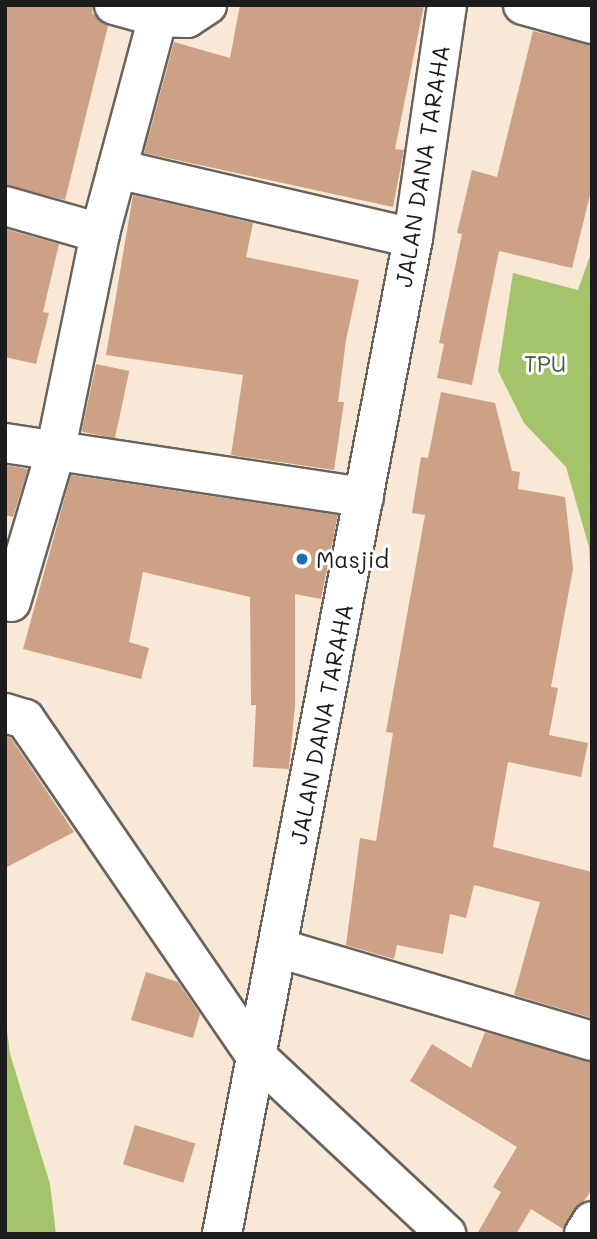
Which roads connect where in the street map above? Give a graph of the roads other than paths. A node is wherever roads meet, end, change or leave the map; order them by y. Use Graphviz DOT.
graph roads {
  1 [pos="114,5"];
  2 [pos="207,5"];
  3 [pos="447,5"];
  4 [pos="523,5"];
  5 [pos="158,17"];
  6 [pos="592,24"];
  7 [pos="117,169"];
  8 [pos="5,206"];
  9 [pos="100,233"];
  10 [pos="413,238"];
  11 [pos="5,443"];
  12 [pos="55,453"];
  13 [pos="364,498"];
  14 [pos="11,602"];
  15 [pos="5,713"];
  16 [pos="278,948"];
  17 [pos="592,1041"];
  18 [pos="255,1055"];
  19 [pos="592,1221"];
  20 [pos="222,1234"];
  21 [pos="446,1234"];
  22 [pos="584,1234"];
  1 -- 5 [label="street"];
  2 -- 5 [label="street"];
  3 -- 10 [label="street, JALAN DANA TARAHA"];
  4 -- 6 [label="street"];
  5 -- 7 [label="street"];
  7 -- 9 [label="street"];
  7 -- 10 [label="street"];
  8 -- 9 [label="street"];
  9 -- 12 [label="street"];
  10 -- 13 [label="street, JALAN DANA TARAHA"];
  11 -- 12 [label="street"];
  12 -- 13 [label="street"];
  12 -- 14 [label="street"];
  13 -- 16 [label="street, JALAN DANA TARAHA"];
  15 -- 18 [label="street"];
  16 -- 17 [label="street"];
  16 -- 18 [label="street, JALAN DANA TARAHA"];
  18 -- 20 [label="street, JALAN DANA TARAHA"];
  18 -- 21 [label="street"];
  19 -- 22 [label="street"];
}
